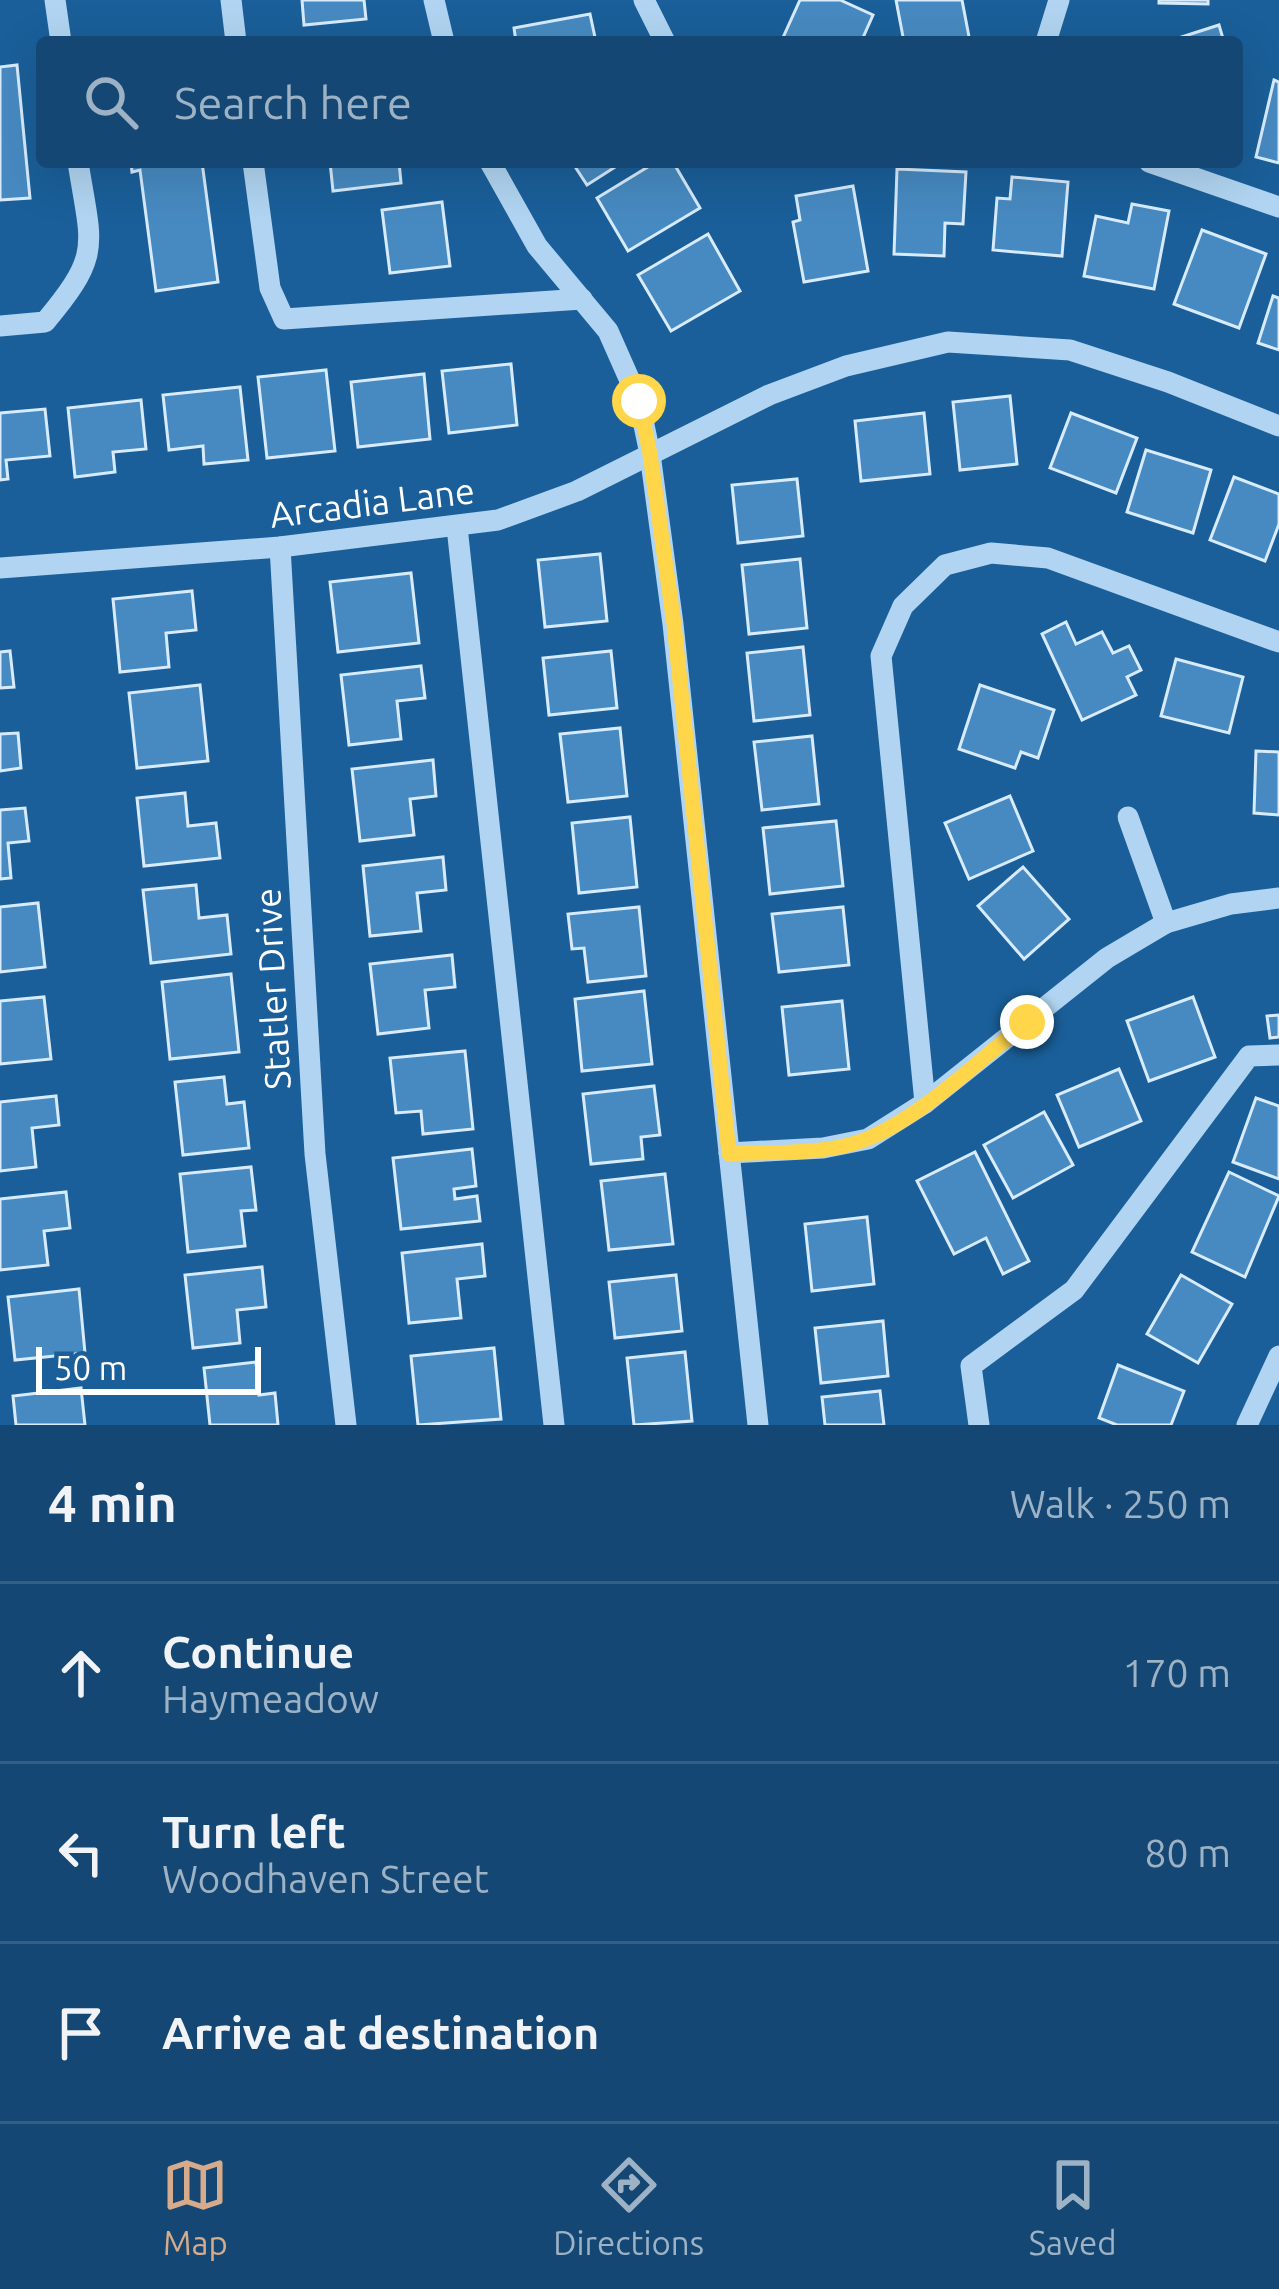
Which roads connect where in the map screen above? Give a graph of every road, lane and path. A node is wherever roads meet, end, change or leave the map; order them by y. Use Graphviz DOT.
graph roads {
  1 [pos="55,0"];
  2 [pos="230,0"];
  3 [pos="434,0"];
  4 [pos="644,0"];
  5 [pos="1059,0"];
  6 [pos="60,36"];
  7 [pos="235,36"];
  8 [pos="443,36"];
  9 [pos="662,36"];
  10 [pos="1048,36"];
  11 [pos="79,168"];
  12 [pos="254,168"];
  13 [pos="493,168"];
  14 [pos="1166,168"];
  15 [pos="1279,207"];
  16 [pos="582,299"];
  17 [pos="0,326"];
  18 [pos="1279,426"];
  19 [pos="650,454"];
  20 [pos="457,526"];
  21 [pos="280,547"];
  22 [pos="0,568"];
  23 [pos="1279,642"];
  24 [pos="1128,817"];
  25 [pos="1279,898"];
  26 [pos="1166,923"];
  27 [pos="1279,1055"];
  28 [pos="925,1103"];
  29 [pos="729,1154"];
  30 [pos="1279,1356"];
  31 [pos="346,1425"];
  32 [pos="554,1425"];
  33 [pos="758,1425"];
  34 [pos="979,1425"];
  35 [pos="1247,1425"];
  1 -- 6 [label="street"];
  2 -- 7 [label="street"];
  3 -- 8 [label="street"];
  4 -- 9 [label="street"];
  5 -- 10 [label="street"];
  11 -- 17 [label="street"];
  12 -- 16 [label="street"];
  13 -- 16 [label="street"];
  14 -- 15 [label="street"];
  16 -- 19 [label="street"];
  18 -- 19 [label="street, Arcadia Lane"];
  19 -- 20 [label="street, Arcadia Lane"];
  19 -- 29 [label="street"];
  20 -- 21 [label="street, Arcadia Lane"];
  20 -- 32 [label="street"];
  21 -- 22 [label="street, Arcadia Lane"];
  21 -- 31 [label="street, Statler Drive"];
  23 -- 28 [label="street"];
  24 -- 26 [label="street"];
  25 -- 26 [label="street"];
  26 -- 28 [label="street"];
  27 -- 34 [label="street"];
  28 -- 29 [label="street"];
  29 -- 33 [label="street"];
  30 -- 35 [label="street"];
}
